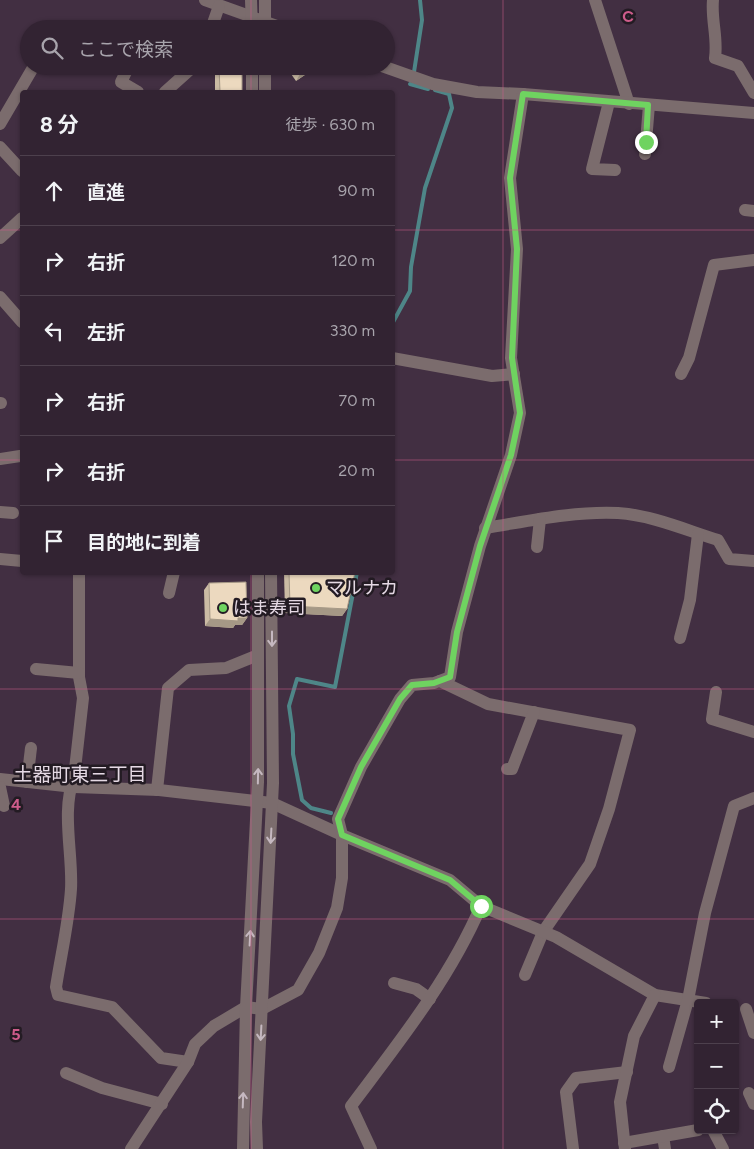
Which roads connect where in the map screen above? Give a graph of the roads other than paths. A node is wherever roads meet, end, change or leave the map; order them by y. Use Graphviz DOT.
graph roads {
  1 [pos="205,0"];
  2 [pos="251,0"];
  3 [pos="265,0"];
  4 [pos="595,0"];
  5 [pos="713,0"];
  6 [pos="219,6"];
  7 [pos="215,20"];
  8 [pos="248,20"];
  9 [pos="252,20"];
  10 [pos="265,20"];
  11 [pos="395,71"];
  12 [pos="29,75"];
  13 [pos="124,75"];
  14 [pos="184,75"];
  15 [pos="252,75"];
  16 [pos="265,75"];
  17 [pos="135,90"];
  18 [pos="167,90"];
  19 [pos="252,90"];
  20 [pos="265,90"];
  21 [pos="754,93"];
  22 [pos="523,94"];
  23 [pos="609,102"];
  24 [pos="629,104"];
  25 [pos="648,105"];
  26 [pos="754,113"];
  27 [pos="0,124"];
  28 [pos="649,146"];
  29 [pos="0,147"];
  30 [pos="20,169"];
  31 [pos="615,170"];
  32 [pos="20,220"];
  33 [pos="0,238"];
  34 [pos="754,260"];
  35 [pos="0,297"];
  36 [pos="20,317"];
  37 [pos="395,359"];
  38 [pos="514,374"];
  39 [pos="681,374"];
  40 [pos="20,456"];
  41 [pos="0,459"];
  42 [pos="0,512"];
  43 [pos="13,513"];
  44 [pos="540,519"];
  45 [pos="485,528"];
  46 [pos="698,534"];
  47 [pos="537,547"];
  48 [pos="0,559"];
  49 [pos="20,561"];
  50 [pos="754,561"];
  51 [pos="80,575"];
  52 [pos="173,575"];
  53 [pos="258,575"];
  54 [pos="272,575"];
  55 [pos="169,592"];
  56 [pos="680,638"];
  57 [pos="258,656"];
  58 [pos="36,669"];
  59 [pos="79,673"];
  60 [pos="440,681"];
  61 [pos="716,692"];
  62 [pos="534,712"];
  63 [pos="754,732"];
  64 [pos="31,748"];
  65 [pos="507,768"];
  66 [pos="0,779"];
  67 [pos="27,782"];
  68 [pos="0,787"];
  69 [pos="71,787"];
  70 [pos="157,790"];
  71 [pos="754,798"];
  72 [pos="257,801"];
  73 [pos="272,803"];
  74 [pos="4,806"];
  75 [pos="342,835"];
  76 [pos="481,906"];
  77 [pos="543,932"];
  78 [pos="525,975"];
  79 [pos="394,983"];
  80 [pos="655,995"];
  81 [pos="430,999"];
  82 [pos="688,1000"];
  83 [pos="694,1001"];
  84 [pos="246,1007"];
  85 [pos="262,1009"];
  86 [pos="745,1009"];
  87 [pos="754,1033"];
  88 [pos="188,1062"];
  89 [pos="669,1067"];
  90 [pos="627,1072"];
  91 [pos="66,1073"];
  92 [pos="162,1104"];
  93 [pos="694,1132"];
  94 [pos="715,1134"];
  95 [pos="664,1143"];
  96 [pos="625,1146"];
  97 [pos="131,1149"];
  98 [pos="243,1149"];
  99 [pos="257,1149"];
  100 [pos="371,1149"];
  101 [pos="573,1149"];
  102 [pos="723,1149"];
  1 -- 6 [label="street"];
  2 -- 9 [label="street"];
  3 -- 10 [label="street"];
  4 -- 24 [label="street"];
  5 -- 21 [label="street"];
  6 -- 7 [label="street"];
  6 -- 8 [label="street"];
  11 -- 22 [label="street"];
  12 -- 27 [label="street"];
  13 -- 17 [label="street"];
  14 -- 18 [label="street"];
  15 -- 19 [label="street"];
  16 -- 20 [label="street"];
  22 -- 23 [label="street"];
  22 -- 38 [label="street"];
  23 -- 24 [label="street"];
  23 -- 31 [label="street"];
  24 -- 25 [label="street"];
  25 -- 26 [label="street"];
  25 -- 28 [label="street"];
  29 -- 30 [label="street"];
  32 -- 33 [label="street"];
  34 -- 39 [label="street"];
  35 -- 36 [label="street"];
  37 -- 38 [label="street"];
  38 -- 45 [label="street"];
  40 -- 41 [label="street"];
  42 -- 43 [label="street"];
  44 -- 45 [label="street"];
  44 -- 46 [label="street"];
  44 -- 47 [label="street"];
  45 -- 60 [label="street"];
  46 -- 50 [label="street"];
  46 -- 56 [label="street"];
  48 -- 49 [label="street"];
  51 -- 59 [label="street"];
  52 -- 55 [label="street"];
  53 -- 57 [label="street"];
  54 -- 73 [label="street, one-way"];
  57 -- 70 [label="street"];
  72 -- 57 [label="street, one-way"];
  58 -- 59 [label="street"];
  59 -- 69 [label="street"];
  60 -- 62 [label="street"];
  60 -- 75 [label="street"];
  61 -- 63 [label="street"];
  62 -- 65 [label="street"];
  62 -- 77 [label="street"];
  64 -- 67 [label="street"];
  66 -- 67 [label="street"];
  67 -- 69 [label="street"];
  68 -- 74 [label="street"];
  69 -- 70 [label="street"];
  69 -- 88 [label="street"];
  70 -- 72 [label="street"];
  71 -- 82 [label="street"];
  72 -- 73 [label="street"];
  84 -- 72 [label="street, one-way"];
  73 -- 75 [label="street"];
  73 -- 85 [label="street, one-way"];
  75 -- 76 [label="street"];
  75 -- 85 [label="street"];
  76 -- 77 [label="street"];
  76 -- 81 [label="street"];
  77 -- 78 [label="street"];
  77 -- 80 [label="street"];
  79 -- 81 [label="street"];
  80 -- 82 [label="street"];
  80 -- 90 [label="street"];
  81 -- 100 [label="street"];
  82 -- 83 [label="street"];
  82 -- 89 [label="street"];
  84 -- 85 [label="street"];
  84 -- 88 [label="street"];
  98 -- 84 [label="street, one-way"];
  85 -- 99 [label="street, one-way"];
  86 -- 87 [label="street"];
  88 -- 92 [label="street"];
  90 -- 96 [label="street"];
  90 -- 101 [label="street"];
  91 -- 92 [label="street"];
  92 -- 97 [label="street"];
  93 -- 95 [label="street"];
  94 -- 102 [label="street"];
  95 -- 96 [label="street"];
}
